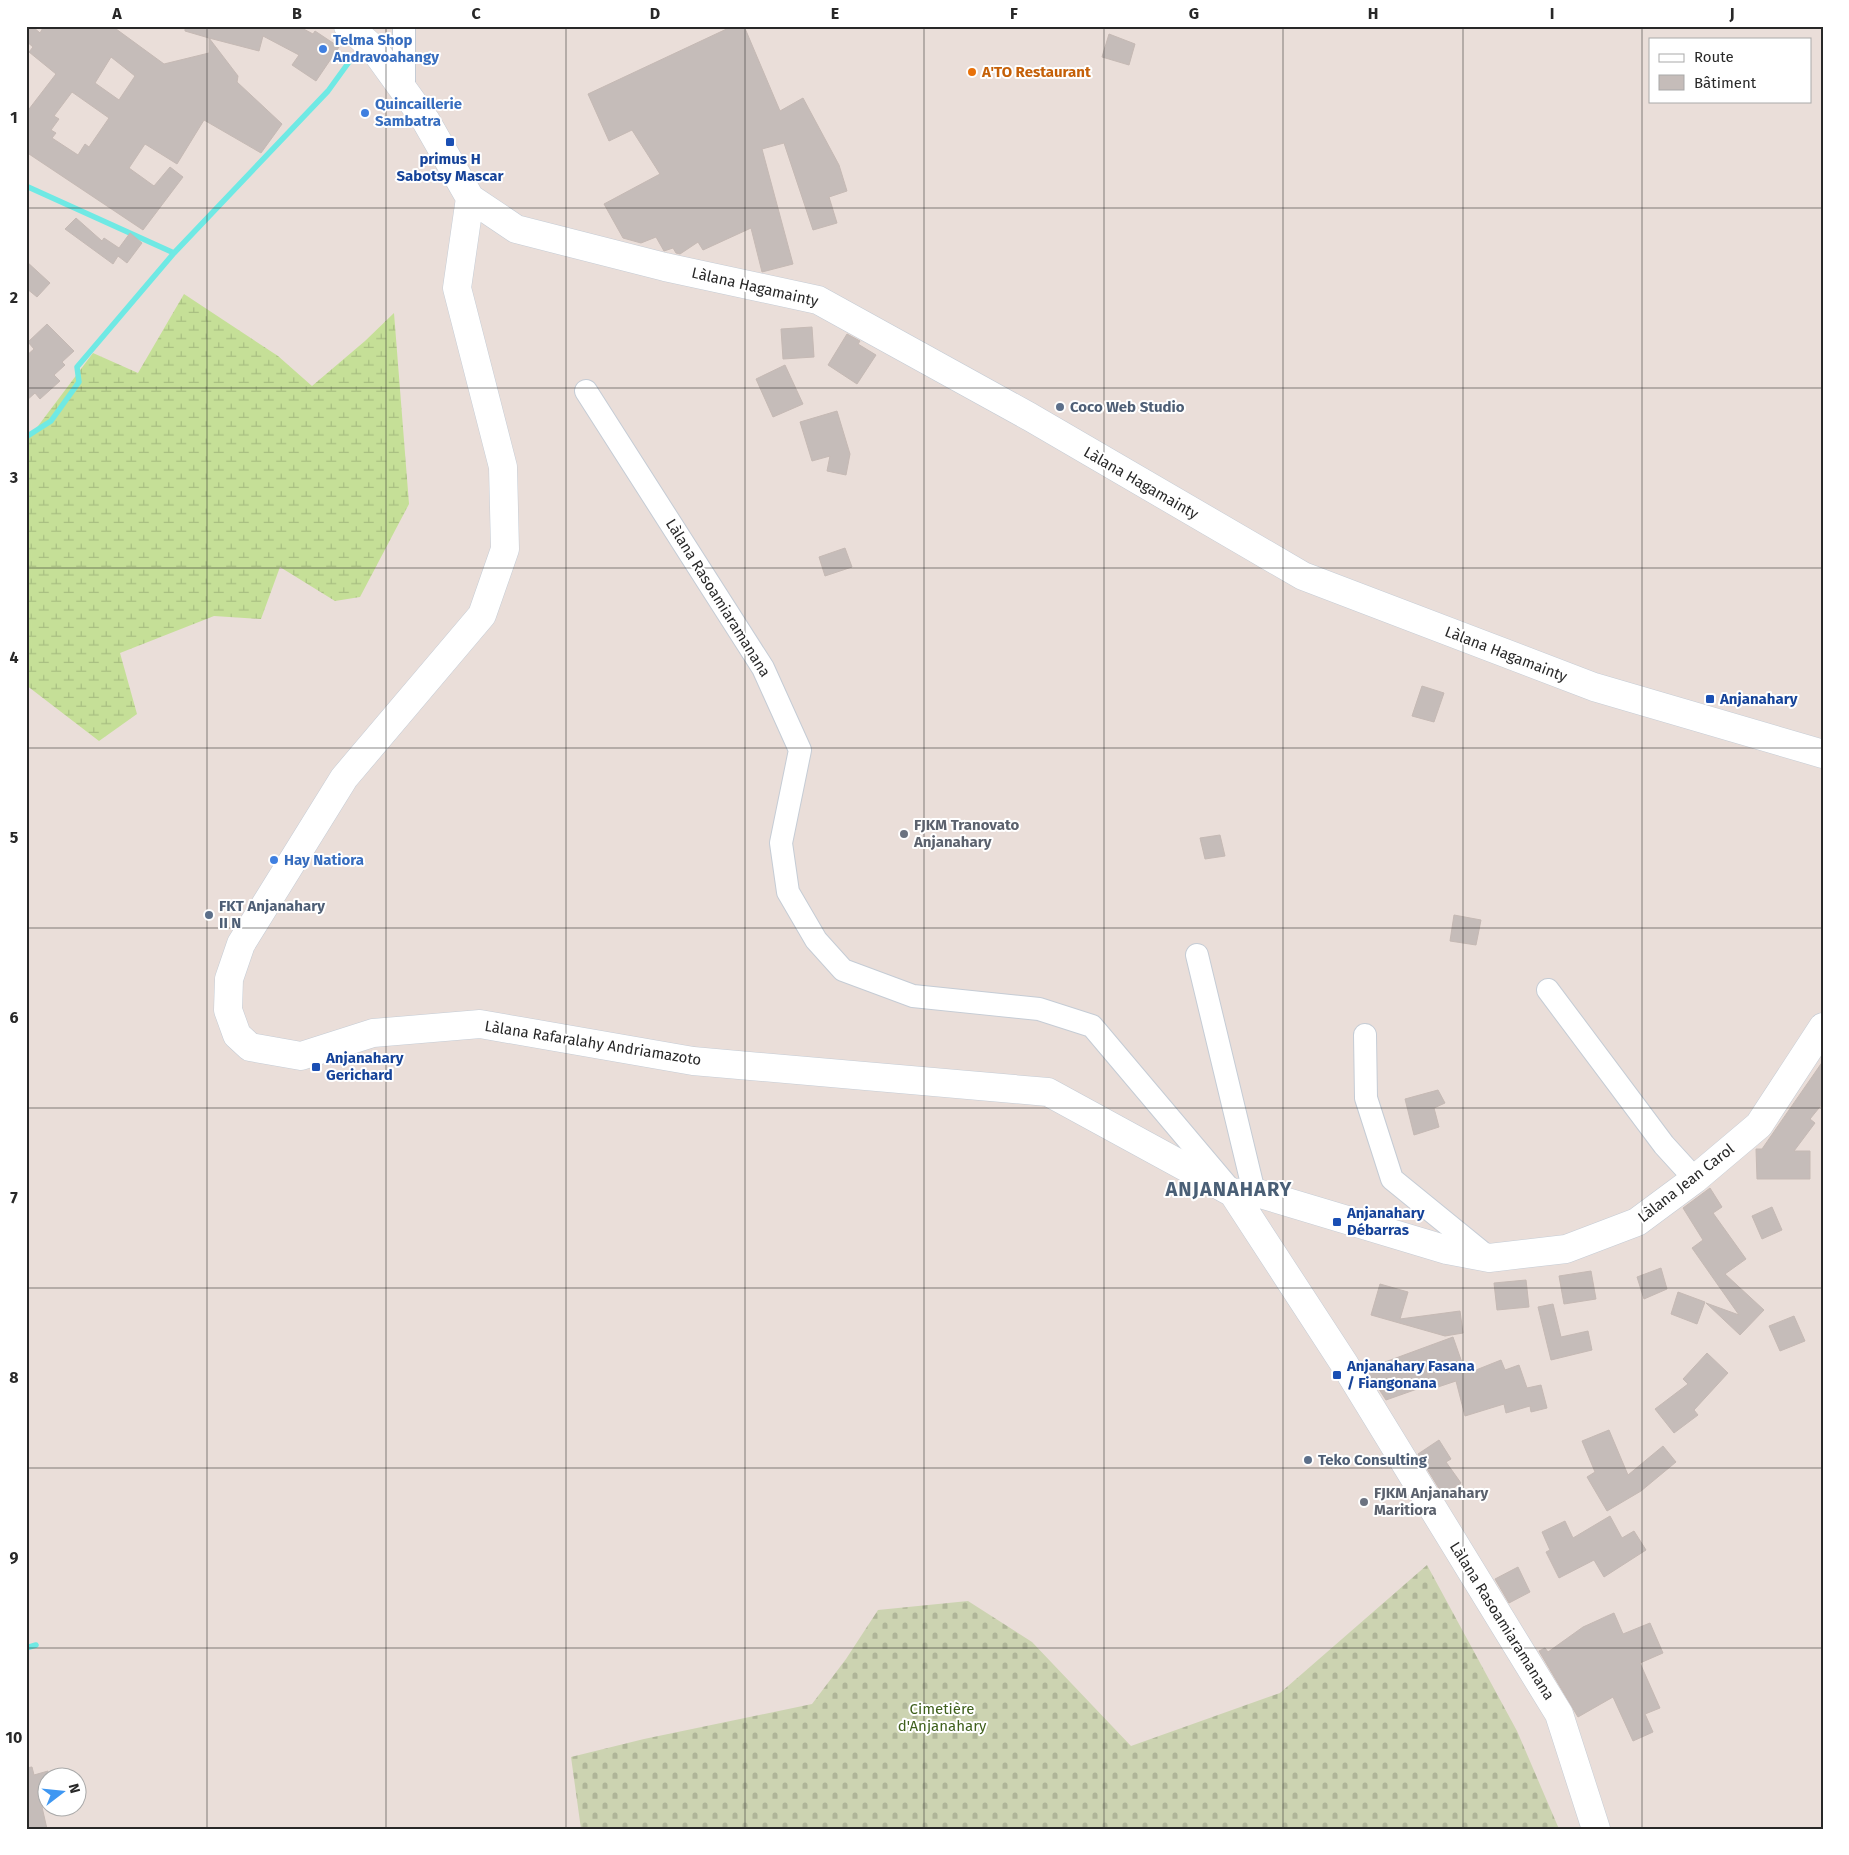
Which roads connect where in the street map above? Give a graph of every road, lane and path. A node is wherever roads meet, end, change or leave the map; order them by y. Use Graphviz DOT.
graph roads {
  1 [pos="348,26"];
  2 [pos="404,26"];
  3 [pos="404,94"];
  4 [pos="470,198"];
  5 [pos="586,391"];
  6 [pos="1823,754"];
  7 [pos="1196,955"];
  8 [pos="1548,990"];
  9 [pos="1823,1027"];
  10 [pos="1365,1035"];
  11 [pos="1695,1179"];
  12 [pos="1244,1192"];
  13 [pos="1489,1258"];
  14 [pos="1596,1829"];
  1 -- 3 [label="main road"];
  2 -- 3 [label="street"];
  3 -- 4 [label="main road"];
  4 -- 6 [label="main road, Làlana Hagamainty"];
  4 -- 12 [label="main road, Làlana Rafaralahy Andriamazoto"];
  5 -- 12 [label="street, Làlana Rasoamiaramanana"];
  7 -- 12 [label="street"];
  8 -- 11 [label="street"];
  9 -- 11 [label="main road, Làlana Jean Carol"];
  10 -- 13 [label="street"];
  11 -- 13 [label="main road, Làlana Jean Carol"];
  12 -- 13 [label="main road, Làlana Jean Carol"];
  12 -- 14 [label="main road, Làlana Rasoamiaramanana"];
}
